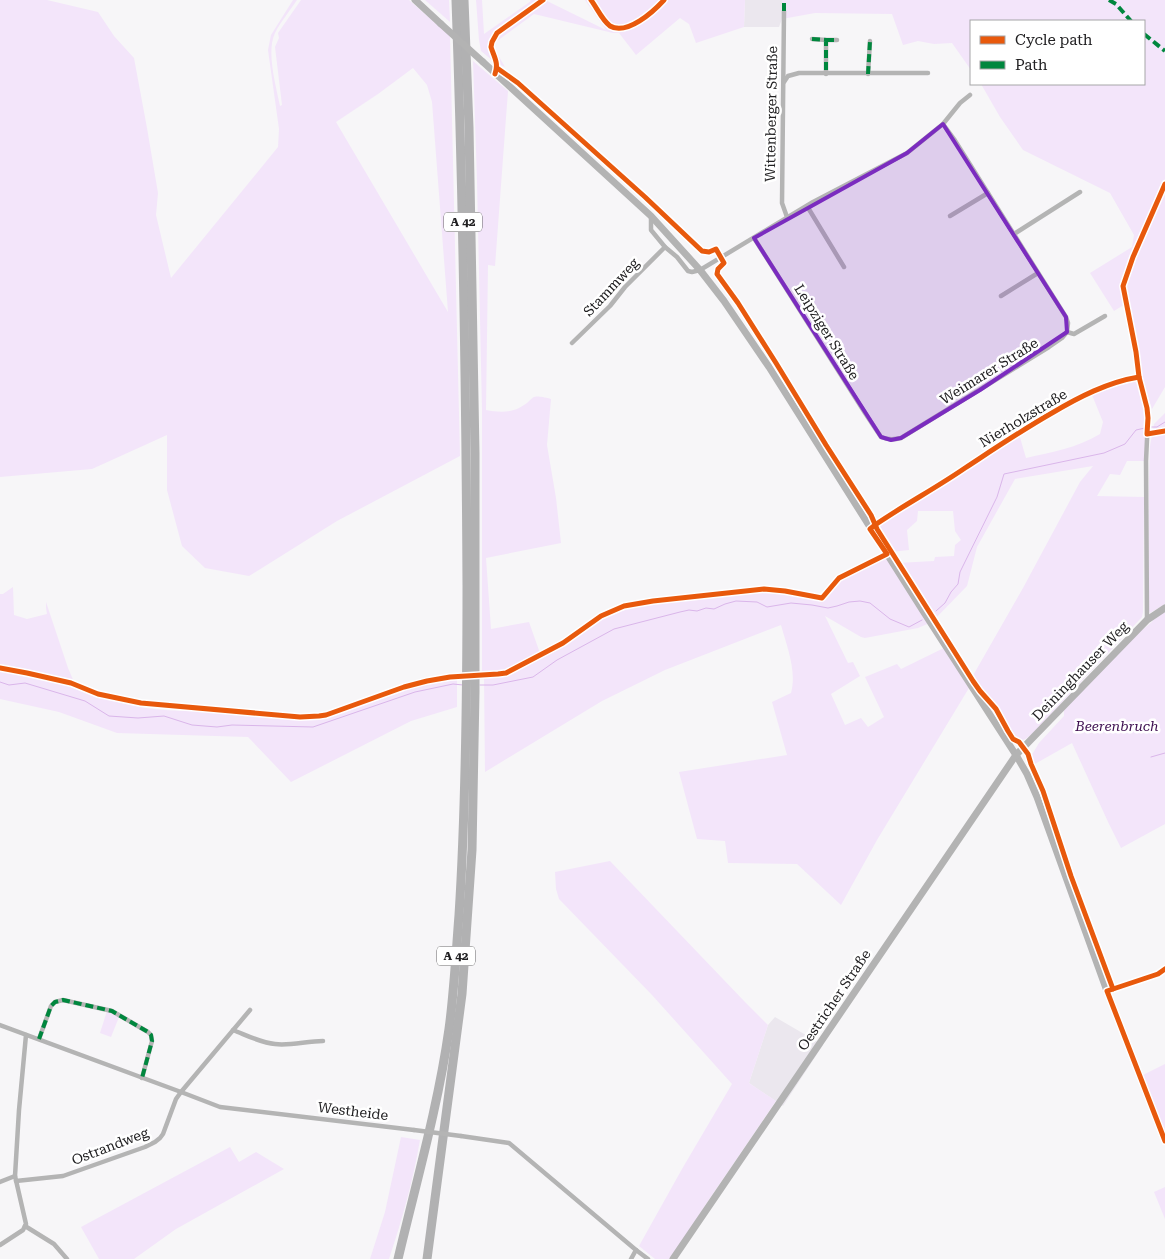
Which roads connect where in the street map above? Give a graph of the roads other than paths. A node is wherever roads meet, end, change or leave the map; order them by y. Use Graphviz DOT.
graph roads {
  1 [pos="416,0"];
  2 [pos="456,0"];
  3 [pos="464,0"];
  4 [pos="784,11"];
  5 [pos="812,39"];
  6 [pos="826,40"];
  7 [pos="837,40"];
  8 [pos="870,41"];
  9 [pos="928,73"];
  10 [pos="826,74"];
  11 [pos="868,74"];
  12 [pos="783,83"];
  13 [pos="970,95"];
  14 [pos="943,124"];
  15 [pos="1080,192"];
  16 [pos="988,193"];
  17 [pos="807,206"];
  18 [pos="651,216"];
  19 [pos="950,216"];
  20 [pos="788,217"];
  21 [pos="1014,234"];
  22 [pos="754,238"];
  23 [pos="666,247"];
  24 [pos="844,267"];
  25 [pos="700,270"];
  26 [pos="1038,273"];
  27 [pos="1001,296"];
  28 [pos="1126,303"];
  29 [pos="1105,316"];
  30 [pos="1067,332"];
  31 [pos="572,343"];
  32 [pos="1139,377"];
  33 [pos="881,437"];
  34 [pos="977,459"];
  35 [pos="1165,608"];
  36 [pos="1147,620"];
  37 [pos="471,672"];
  38 [pos="471,692"];
  39 [pos="1016,755"];
  40 [pos="1165,969"];
  41 [pos="1106,991"];
  42 [pos="250,1010"];
  43 [pos="0,1025"];
  44 [pos="233,1030"];
  45 [pos="26,1035"];
  46 [pos="39,1040"];
  47 [pos="323,1041"];
  48 [pos="142,1078"];
  49 [pos="181,1092"];
  50 [pos="1165,1141"];
  51 [pos="440,1165"];
  52 [pos="16,1179"];
  53 [pos="0,1182"];
  54 [pos="409,1215"];
  55 [pos="25,1226"];
  56 [pos="0,1244"];
  57 [pos="636,1250"];
  58 [pos="67,1259"];
  59 [pos="394,1259"];
  60 [pos="398,1259"];
  61 [pos="422,1259"];
  62 [pos="427,1259"];
  63 [pos="631,1259"];
  64 [pos="648,1259"];
  65 [pos="672,1259"];
  1 -- 18 [label="main road, bridge"];
  2 -- 37 [label="highway, A 42"];
  3 -- 37 [label="highway, A 42"];
  4 -- 12 [label="street, Wittenberger Straße"];
  5 -- 6 [label="street"];
  6 -- 7 [label="street"];
  6 -- 10 [label="street"];
  8 -- 11 [label="street"];
  9 -- 11 [label="street"];
  10 -- 11 [label="street"];
  10 -- 12 [label="street"];
  12 -- 20 [label="street, Wittenberger Straße"];
  13 -- 14 [label="street"];
  14 -- 16 [label="street"];
  14 -- 17 [label="street"];
  15 -- 21 [label="street"];
  16 -- 19 [label="street"];
  16 -- 21 [label="street"];
  17 -- 20 [label="street"];
  17 -- 24 [label="street"];
  18 -- 23 [label="street"];
  18 -- 25 [label="main road"];
  20 -- 22 [label="street"];
  21 -- 26 [label="street"];
  22 -- 25 [label="street"];
  22 -- 33 [label="street, Leipziger Straße"];
  23 -- 25 [label="street"];
  23 -- 31 [label="street, Stammweg"];
  25 -- 39 [label="main road"];
  26 -- 27 [label="street"];
  26 -- 30 [label="street"];
  28 -- 32 [label="street"];
  29 -- 30 [label="street, Weimarer Straße"];
  30 -- 33 [label="street, Weimarer Straße"];
  32 -- 34 [label="street, Nierholzstraße"];
  32 -- 36 [label="street"];
  35 -- 36 [label="main road, Deininghauser Weg"];
  36 -- 39 [label="main road, Deininghauser Weg"];
  37 -- 38 [label="highway, A 42"];
  38 -- 51 [label="highway, A 42"];
  38 -- 54 [label="highway, A 42"];
  39 -- 41 [label="main road"];
  39 -- 65 [label="main road, Oestricher Straße"];
  40 -- 41 [label="street"];
  41 -- 50 [label="main road"];
  42 -- 44 [label="street, Ostrandweg"];
  43 -- 45 [label="street, Westheide"];
  44 -- 47 [label="street"];
  44 -- 49 [label="street, Ostrandweg"];
  45 -- 46 [label="street, Westheide"];
  45 -- 52 [label="street"];
  46 -- 48 [label="street, Westheide"];
  46 -- 48 [label="street"];
  48 -- 49 [label="street, Westheide"];
  49 -- 52 [label="street, Ostrandweg"];
  49 -- 57 [label="street, Westheide, bridge"];
  51 -- 61 [label="highway, A 42"];
  51 -- 62 [label="highway"];
  52 -- 53 [label="street, Ostrandweg"];
  52 -- 55 [label="street"];
  54 -- 59 [label="highway"];
  54 -- 60 [label="highway, A 42"];
  55 -- 56 [label="street"];
  55 -- 58 [label="street"];
  57 -- 63 [label="street"];
  57 -- 64 [label="street, Westheide"];
}
